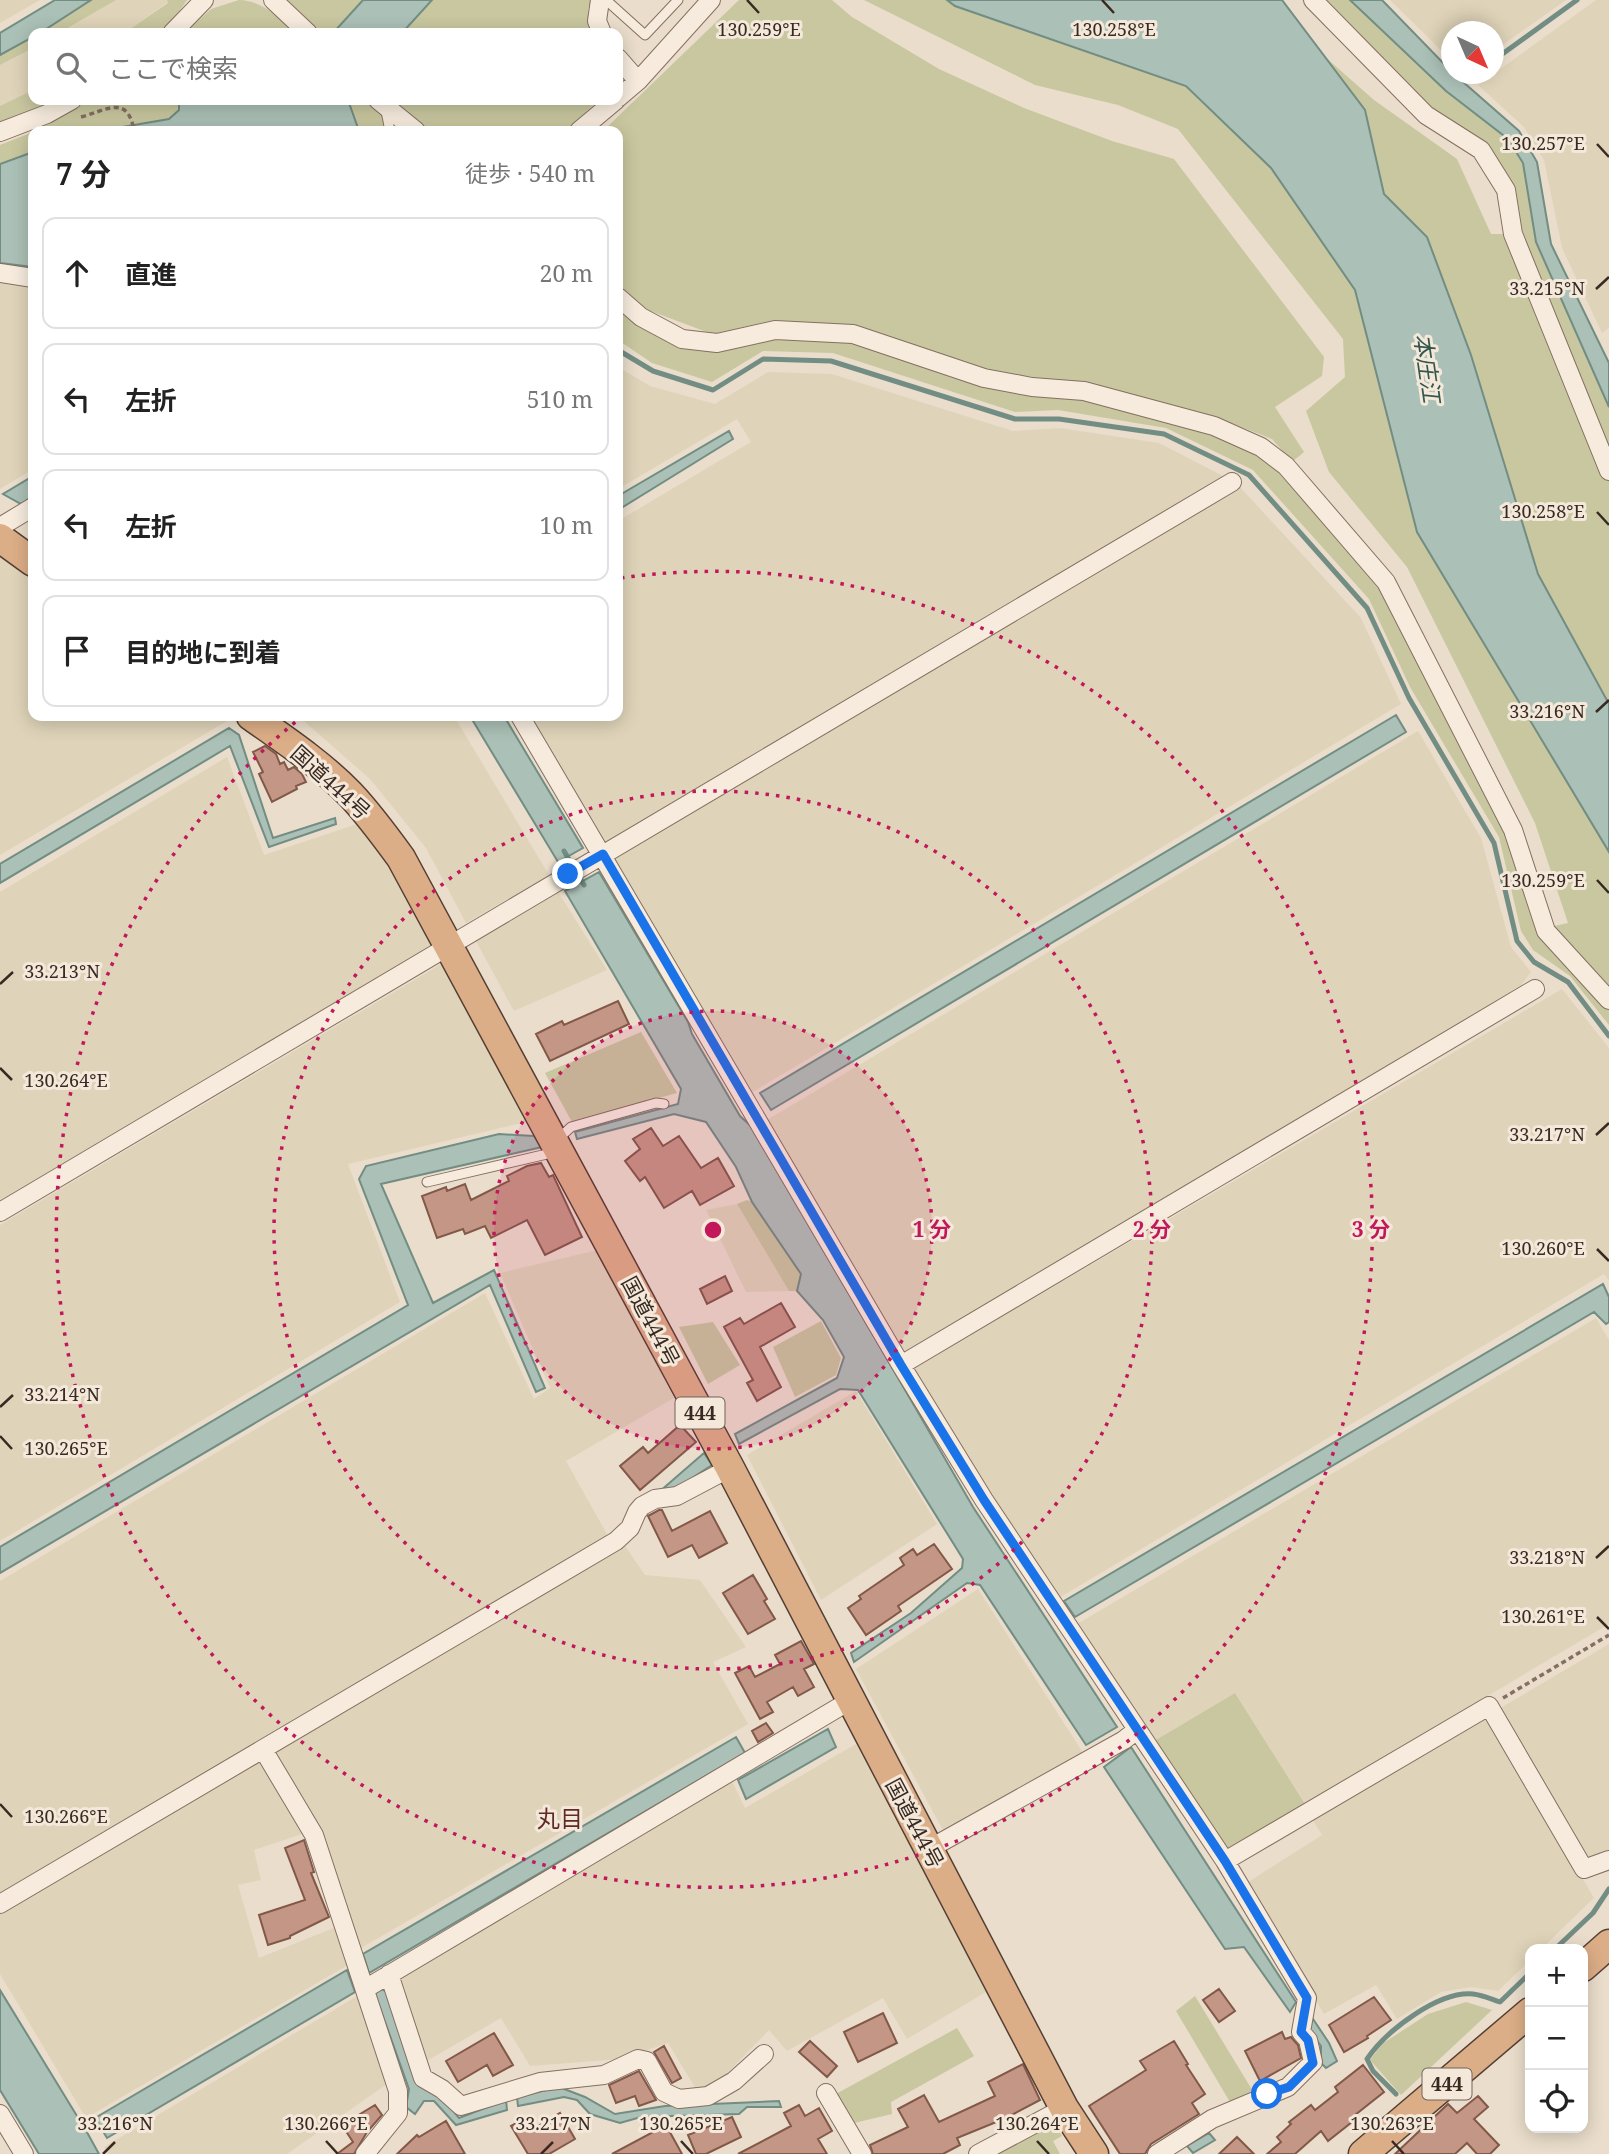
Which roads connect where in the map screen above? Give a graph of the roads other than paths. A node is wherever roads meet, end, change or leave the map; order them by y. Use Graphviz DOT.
graph roads {
  1 [pos="204,0"];
  2 [pos="273,0"];
  3 [pos="600,0"];
  4 [pos="607,0"];
  5 [pos="677,0"];
  6 [pos="711,0"];
  7 [pos="1313,0"];
  8 [pos="177,28"];
  9 [pos="302,28"];
  10 [pos="600,28"];
  11 [pos="623,64"];
  12 [pos="638,81"];
  13 [pos="623,94"];
  14 [pos="63,105"];
  15 [pos="382,105"];
  16 [pos="384,105"];
  17 [pos="610,105"];
  18 [pos="388,126"];
  19 [pos="410,126"];
  20 [pos="585,126"];
  21 [pos="0,132"];
  22 [pos="0,273"];
  23 [pos="28,277"];
  24 [pos="623,301"];
  25 [pos="1609,471"];
  26 [pos="1232,482"];
  27 [pos="28,510"];
  28 [pos="0,527"];
  29 [pos="0,538"];
  30 [pos="28,558"];
  31 [pos="258,721"];
  32 [pos="523,721"];
  33 [pos="603,854"];
  34 [pos="450,947"];
  35 [pos="1535,989"];
  36 [pos="1609,1000"];
  37 [pos="664,1104"];
  38 [pos="555,1142"];
  39 [pos="427,1182"];
  40 [pos="0,1212"];
  41 [pos="901,1365"];
  42 [pos="730,1468"];
  43 [pos="851,1700"];
  44 [pos="1137,1730"];
  45 [pos="264,1751"];
  46 [pos="929,1849"];
  47 [pos="1609,1860"];
  48 [pos="1225,1861"];
  49 [pos="0,1904"];
  50 [pos="1609,1944"];
  51 [pos="1588,1963"];
  52 [pos="388,1974"];
  53 [pos="365,1989"];
  54 [pos="1525,2016"];
  55 [pos="764,2054"];
  56 [pos="826,2093"];
  57 [pos="1064,2108"];
  58 [pos="0,2114"];
  59 [pos="1367,2153"];
  60 [pos="24,2154"];
  61 [pos="365,2154"];
  62 [pos="862,2154"];
  63 [pos="978,2154"];
  64 [pos="1094,2154"];
  65 [pos="1157,2154"];
  1 -- 8 [label="street"];
  2 -- 9 [label="street"];
  3 -- 10 [label="street"];
  4 -- 5 [label="lane"];
  6 -- 12 [label="street"];
  7 -- 25 [label="street"];
  11 -- 12 [label="street"];
  12 -- 13 [label="street"];
  14 -- 21 [label="street"];
  15 -- 18 [label="lane"];
  16 -- 19 [label="street"];
  17 -- 20 [label="street"];
  22 -- 23 [label="street"];
  24 -- 36 [label="street"];
  26 -- 33 [label="street"];
  27 -- 28 [label="street"];
  29 -- 30 [label="highway"];
  31 -- 34 [label="highway, 国道444号 / 444"];
  32 -- 33 [label="street"];
  33 -- 34 [label="street"];
  33 -- 41 [label="street"];
  34 -- 38 [label="highway, 国道444号 / 444"];
  34 -- 40 [label="street"];
  35 -- 41 [label="street"];
  37 -- 38 [label="lane"];
  38 -- 39 [label="lane"];
  38 -- 42 [label="highway, 国道444号 / 444"];
  41 -- 44 [label="street"];
  42 -- 43 [label="highway, 国道444号 / 444"];
  42 -- 45 [label="street"];
  43 -- 46 [label="highway, 国道444号 / 444"];
  43 -- 52 [label="street"];
  44 -- 46 [label="street"];
  44 -- 48 [label="street"];
  45 -- 49 [label="street"];
  45 -- 53 [label="street"];
  46 -- 57 [label="highway, 国道444号 / 444"];
  47 -- 48 [label="street"];
  48 -- 65 [label="street"];
  50 -- 51 [label="highway"];
  52 -- 53 [label="street"];
  52 -- 55 [label="street"];
  53 -- 61 [label="street"];
  54 -- 59 [label="highway, 444"];
  56 -- 62 [label="street"];
  57 -- 63 [label="street"];
  57 -- 64 [label="highway, 国道444号 / 444"];
  58 -- 60 [label="street"];
}
